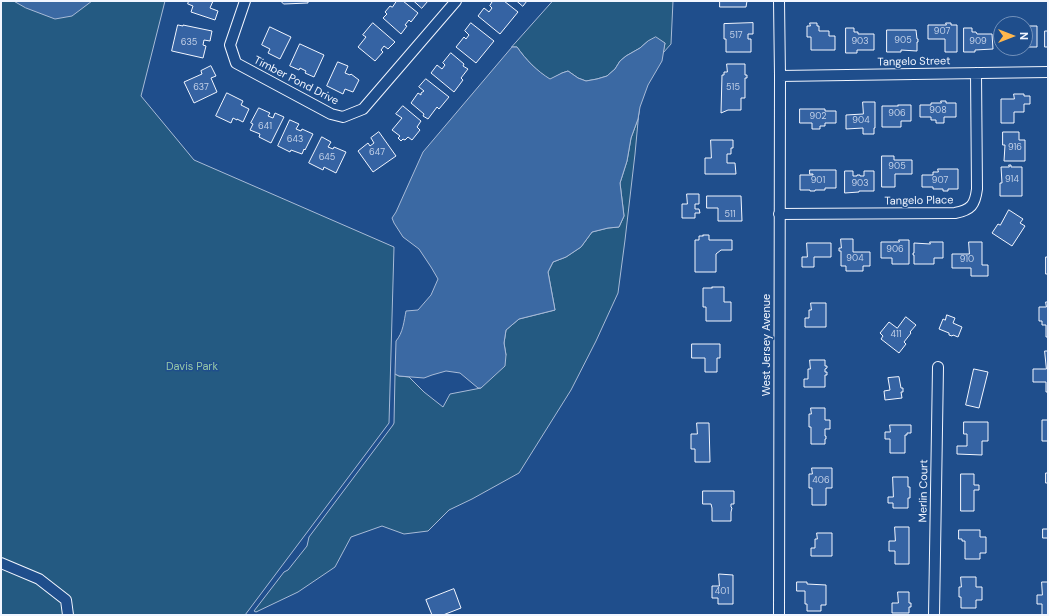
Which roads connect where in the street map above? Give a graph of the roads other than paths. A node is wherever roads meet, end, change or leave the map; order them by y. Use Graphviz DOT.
graph roads {
  1 [pos="245,1"];
  2 [pos="456,1"];
  3 [pos="778,1"];
  4 [pos="1048,72"];
  5 [pos="976,73"];
  6 [pos="780,76"];
  7 [pos="779,214"];
  8 [pos="938,367"];
  9 [pos="1,563"];
  10 [pos="68,615"];
  11 [pos="779,615"];
  12 [pos="934,615"];
  1 -- 2 [label="street, Timber Pond Drive"];
  3 -- 6 [label="street, West Jersey Avenue"];
  4 -- 5 [label="street, Tangelo Street"];
  5 -- 6 [label="street, Tangelo Street"];
  5 -- 7 [label="street, Tangelo Place"];
  6 -- 7 [label="street, West Jersey Avenue"];
  7 -- 11 [label="street, West Jersey Avenue"];
  8 -- 12 [label="street, Merlin Court"];
  9 -- 10 [label="street"];
}
